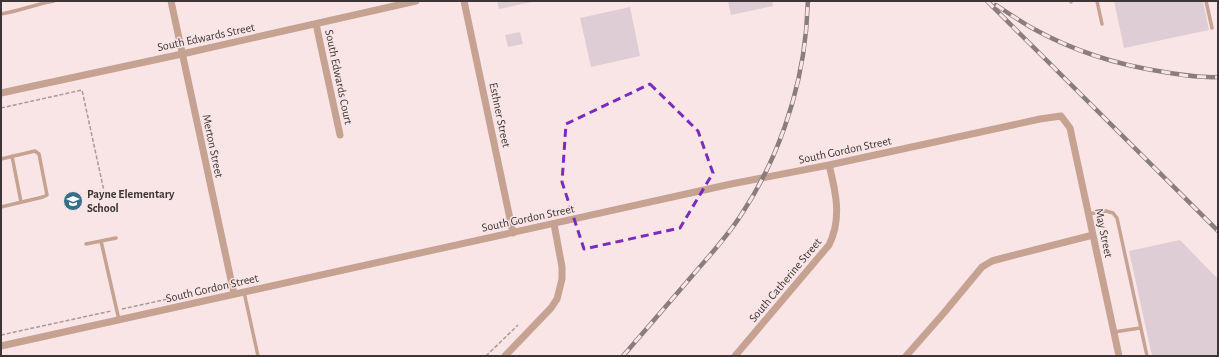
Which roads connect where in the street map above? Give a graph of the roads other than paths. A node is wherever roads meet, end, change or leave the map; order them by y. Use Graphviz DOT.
graph roads {
  1 [pos="54,1"];
  2 [pos="170,1"];
  3 [pos="416,1"];
  4 [pos="464,1"];
  5 [pos="1097,1"];
  6 [pos="1206,1"];
  7 [pos="1,14"];
  8 [pos="316,24"];
  9 [pos="1102,24"];
  10 [pos="1212,28"];
  11 [pos="182,54"];
  12 [pos="1,93"];
  13 [pos="1061,116"];
  14 [pos="340,135"];
  15 [pos="12,156"];
  16 [pos="1,159"];
  17 [pos="829,165"];
  18 [pos="21,202"];
  19 [pos="1,207"];
  20 [pos="1089,214"];
  21 [pos="554,224"];
  22 [pos="513,233"];
  23 [pos="1093,235"];
  24 [pos="116,238"];
  25 [pos="101,241"];
  26 [pos="86,244"];
  27 [pos="244,292"];
  28 [pos="234,294"];
  29 [pos="119,320"];
  30 [pos="1140,328"];
  31 [pos="1114,332"];
  32 [pos="1,346"];
  33 [pos="258,356"];
  34 [pos="505,356"];
  35 [pos="735,356"];
  36 [pos="906,356"];
  37 [pos="1119,356"];
  38 [pos="1147,356"];
  1 -- 7 [label="lane"];
  2 -- 11 [label="street, Merton Street"];
  3 -- 8 [label="street, South Edwards Street"];
  4 -- 22 [label="street, Esthner Street"];
  5 -- 9 [label="lane"];
  6 -- 10 [label="lane"];
  8 -- 11 [label="street, South Edwards Street"];
  8 -- 14 [label="street, South Edwards Court"];
  11 -- 12 [label="street, South Edwards Street"];
  11 -- 28 [label="street, Merton Street"];
  13 -- 17 [label="street, South Gordon Street"];
  13 -- 20 [label="street, May Street"];
  15 -- 16 [label="lane"];
  15 -- 18 [label="lane"];
  15 -- 18 [label="lane"];
  17 -- 21 [label="street, South Gordon Street"];
  17 -- 35 [label="street, South Catherine Street"];
  18 -- 19 [label="lane"];
  20 -- 23 [label="street, May Street"];
  20 -- 30 [label="lane"];
  21 -- 22 [label="street, South Gordon Street"];
  21 -- 34 [label="street"];
  22 -- 27 [label="street, South Gordon Street"];
  23 -- 31 [label="street, May Street"];
  23 -- 36 [label="street"];
  24 -- 25 [label="lane"];
  25 -- 26 [label="lane"];
  25 -- 29 [label="lane"];
  27 -- 28 [label="street, South Gordon Street"];
  27 -- 33 [label="lane"];
  28 -- 29 [label="street, South Gordon Street"];
  29 -- 32 [label="street, South Gordon Street"];
  30 -- 31 [label="lane"];
  30 -- 38 [label="lane"];
  31 -- 37 [label="street, May Street"];
}
